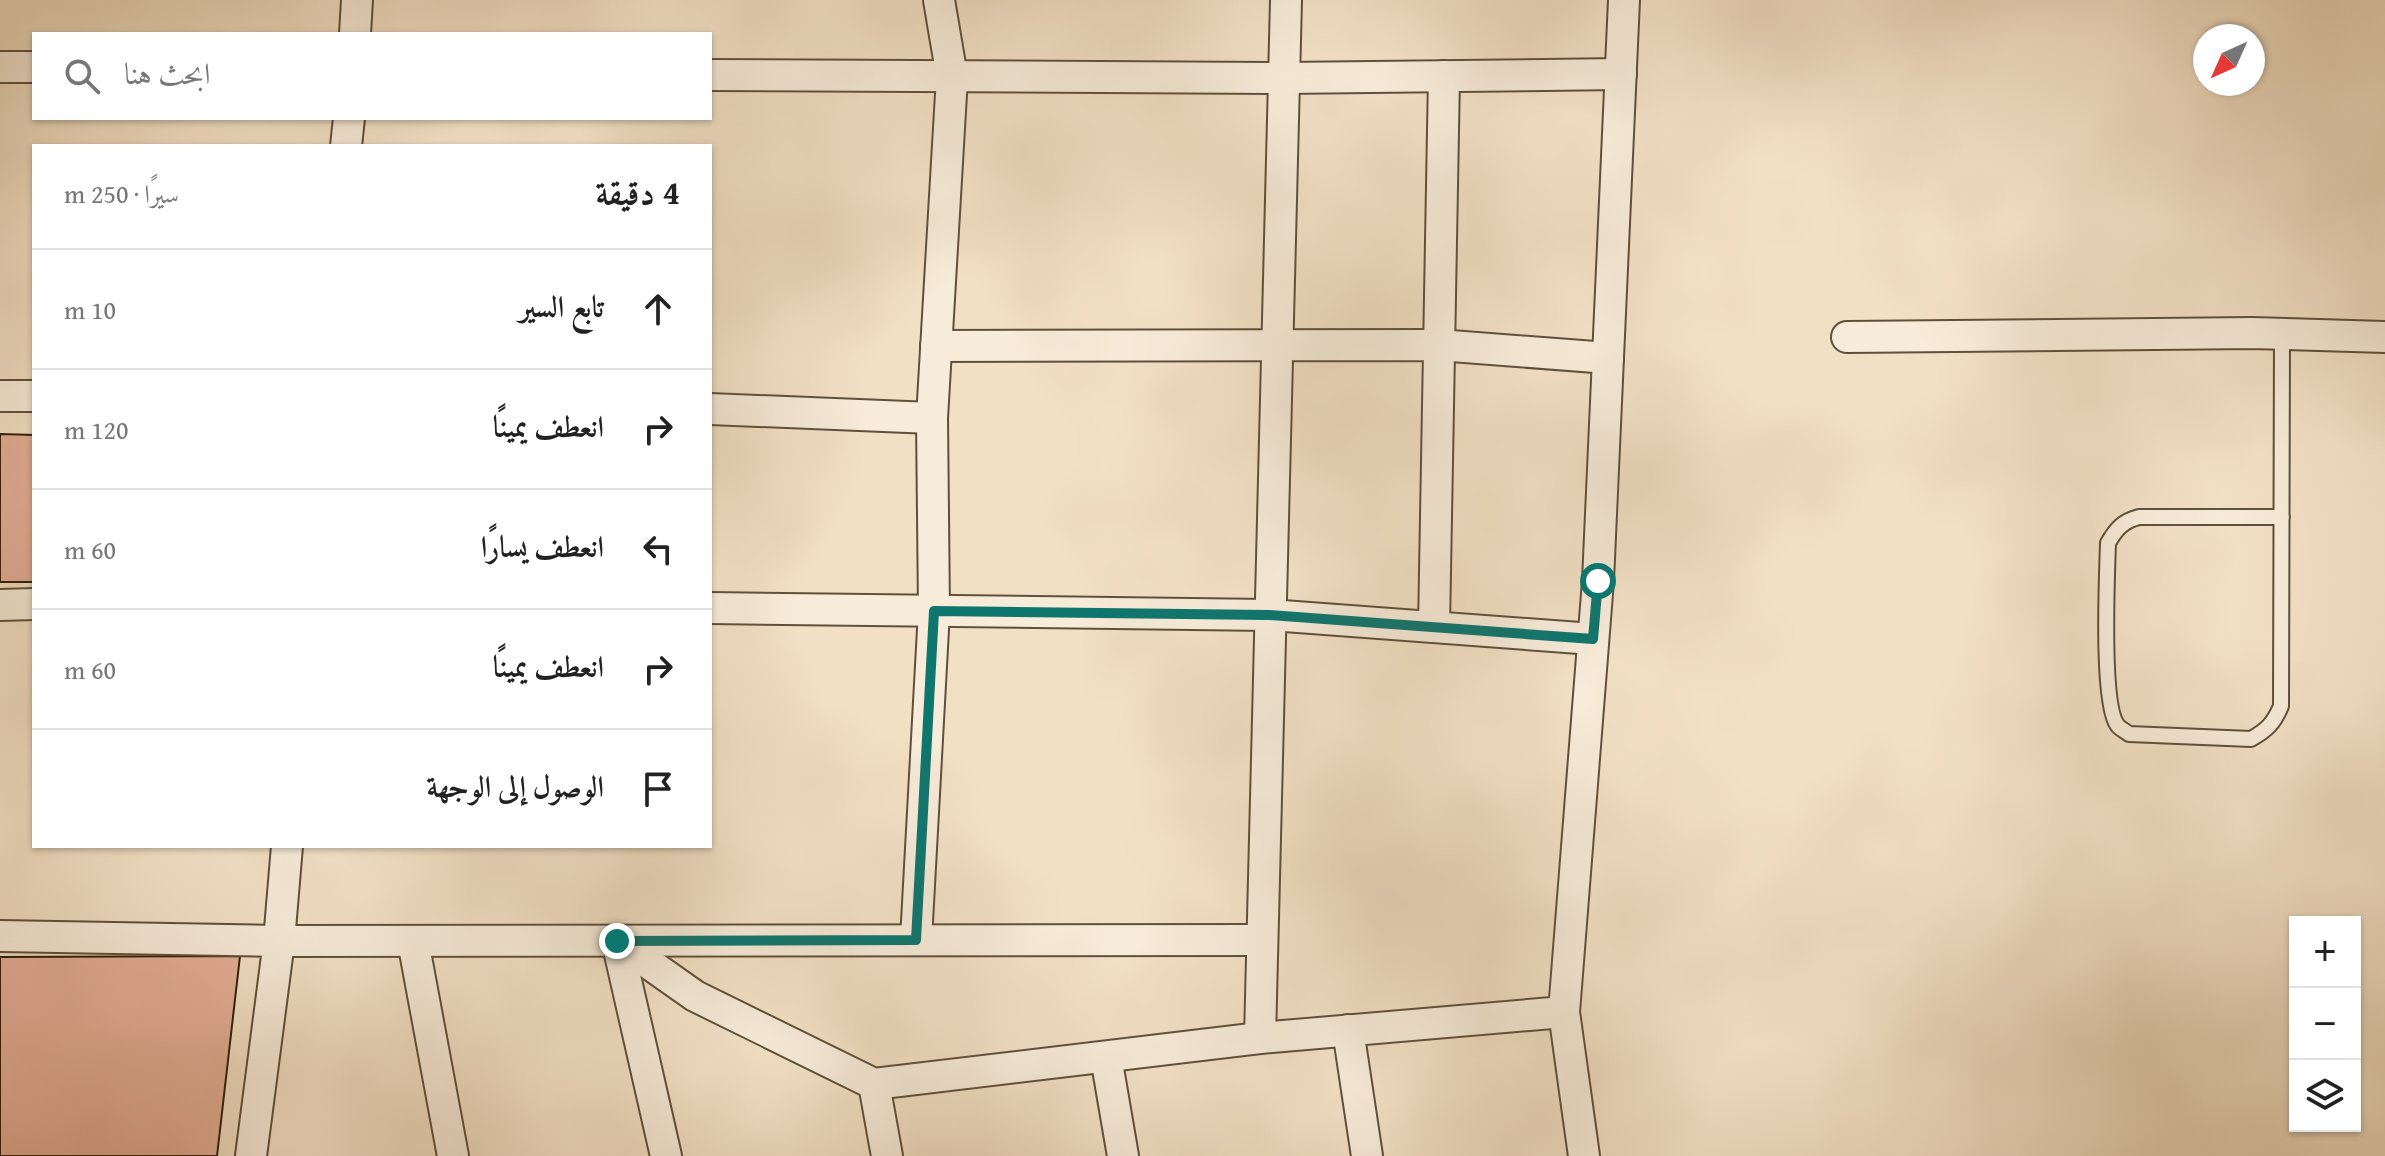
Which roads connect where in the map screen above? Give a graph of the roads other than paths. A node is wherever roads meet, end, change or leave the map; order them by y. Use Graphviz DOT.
graph roads {
  1 [pos="357,0"];
  2 [pos="939,0"];
  3 [pos="1286,0"];
  4 [pos="1624,0"];
  5 [pos="355,32"];
  6 [pos="0,67"];
  7 [pos="32,67"];
  8 [pos="1621,74"];
  9 [pos="712,75"];
  10 [pos="1444,76"];
  11 [pos="952,77"];
  12 [pos="1284,78"];
  13 [pos="349,120"];
  14 [pos="346,144"];
  15 [pos="2282,334"];
  16 [pos="1847,337"];
  17 [pos="2385,337"];
  18 [pos="1277,344"];
  19 [pos="1438,345"];
  20 [pos="936,346"];
  21 [pos="1608,358"];
  22 [pos="0,396"];
  23 [pos="32,396"];
  24 [pos="712,409"];
  25 [pos="932,418"];
  26 [pos="2282,517"];
  27 [pos="32,604"];
  28 [pos="0,605"];
  29 [pos="712,608"];
  30 [pos="934,611"];
  31 [pos="1269,615"];
  32 [pos="1434,627"];
  33 [pos="1593,639"];
  34 [pos="287,848"];
  35 [pos="0,936"];
  36 [pos="916,940"];
  37 [pos="1262,940"];
  38 [pos="279,941"];
  39 [pos="413,941"];
  40 [pos="617,941"];
  41 [pos="1564,1012"];
  42 [pos="1348,1030"];
  43 [pos="1260,1038"];
  44 [pos="1106,1057"];
  45 [pos="874,1084"];
  46 [pos="251,1156"];
  47 [pos="453,1156"];
  48 [pos="666,1156"];
  49 [pos="887,1156"];
  50 [pos="1123,1156"];
  51 [pos="1367,1156"];
  52 [pos="1584,1156"];
  1 -- 5 [label="street"];
  2 -- 11 [label="street"];
  3 -- 12 [label="street"];
  4 -- 8 [label="street"];
  6 -- 7 [label="street"];
  8 -- 10 [label="street"];
  8 -- 21 [label="street"];
  9 -- 11 [label="street"];
  10 -- 12 [label="street"];
  10 -- 19 [label="street"];
  11 -- 12 [label="street"];
  11 -- 20 [label="street"];
  12 -- 18 [label="street"];
  13 -- 14 [label="street"];
  15 -- 16 [label="street"];
  15 -- 17 [label="street"];
  15 -- 26 [label="lane"];
  18 -- 19 [label="street"];
  18 -- 20 [label="street"];
  18 -- 31 [label="street"];
  19 -- 21 [label="street"];
  19 -- 32 [label="street"];
  20 -- 25 [label="street"];
  21 -- 33 [label="street"];
  22 -- 23 [label="street"];
  24 -- 25 [label="street"];
  25 -- 30 [label="street"];
  26 -- 26 [label="lane"];
  27 -- 28 [label="street"];
  29 -- 30 [label="street"];
  30 -- 31 [label="street"];
  30 -- 36 [label="street"];
  31 -- 32 [label="street"];
  31 -- 37 [label="street"];
  32 -- 33 [label="street"];
  33 -- 41 [label="street"];
  34 -- 38 [label="street"];
  35 -- 38 [label="street"];
  36 -- 37 [label="street"];
  36 -- 40 [label="street"];
  37 -- 43 [label="street"];
  38 -- 39 [label="street"];
  38 -- 46 [label="street"];
  39 -- 40 [label="street"];
  39 -- 47 [label="street"];
  40 -- 45 [label="street"];
  40 -- 48 [label="street"];
  41 -- 42 [label="street"];
  41 -- 52 [label="street"];
  42 -- 43 [label="street"];
  42 -- 51 [label="street"];
  43 -- 44 [label="street"];
  44 -- 45 [label="street"];
  44 -- 50 [label="street"];
  45 -- 49 [label="street"];
}
